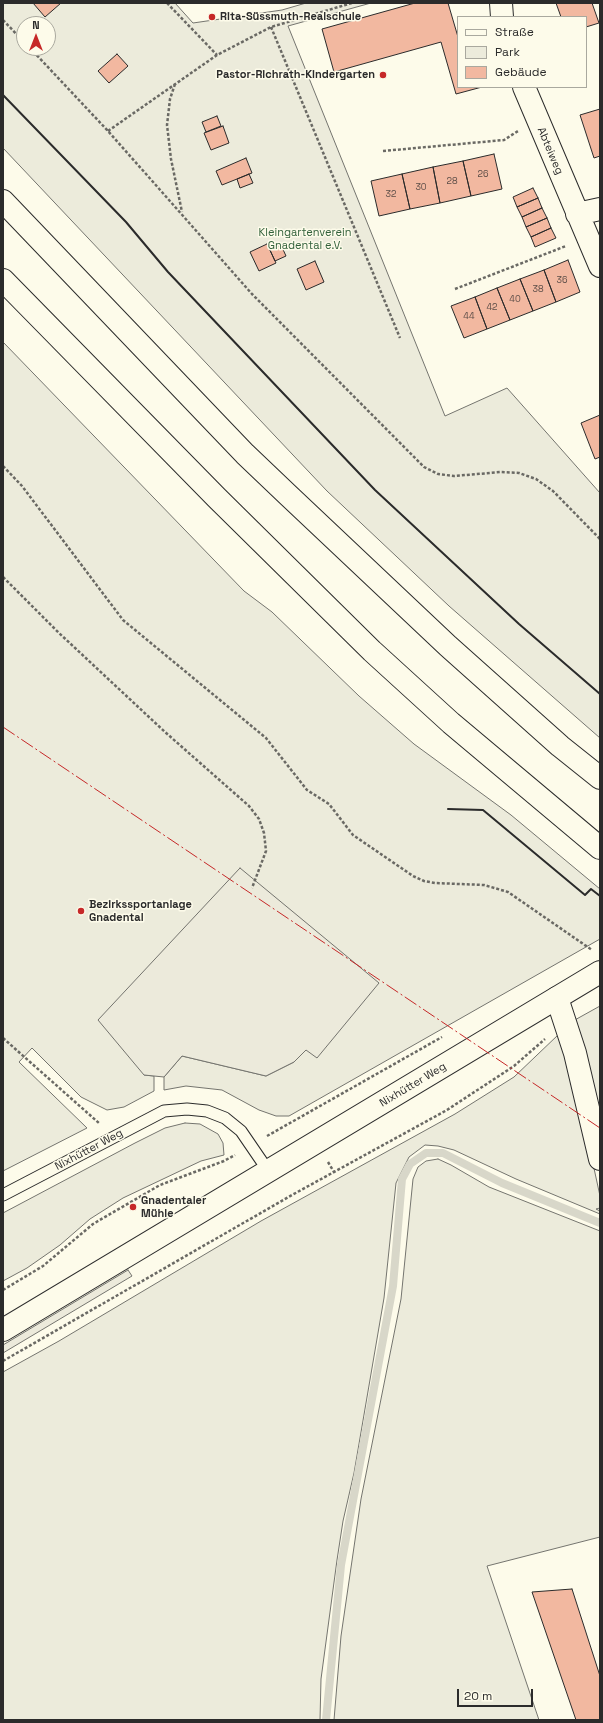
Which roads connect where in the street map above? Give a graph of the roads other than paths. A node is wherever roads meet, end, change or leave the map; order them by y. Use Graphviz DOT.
graph roads {
  1 [pos="501,3"];
  2 [pos="502,16"];
  3 [pos="524,88"];
  4 [pos="3,201"];
  5 [pos="600,209"];
  6 [pos="577,214"];
  7 [pos="600,266"];
  8 [pos="3,280"];
  9 [pos="600,778"];
  10 [pos="600,848"];
  11 [pos="598,963"];
  12 [pos="557,998"];
  13 [pos="600,1159"];
  14 [pos="269,1172"];
  15 [pos="3,1195"];
  16 [pos="3,1330"];
  1 -- 2 [label="main road"];
  3 -- 6 [label="main road, Abteiweg"];
  4 -- 9 [label="main road"];
  5 -- 6 [label="main road"];
  6 -- 7 [label="main road, Abteiweg"];
  8 -- 10 [label="main road"];
  11 -- 12 [label="main road, Nixhütter Weg"];
  12 -- 13 [label="main road"];
  12 -- 14 [label="main road, Nixhütter Weg"];
  14 -- 15 [label="lane, Nixhütter Weg"];
  14 -- 16 [label="main road, Nixhütter Weg"];
}
